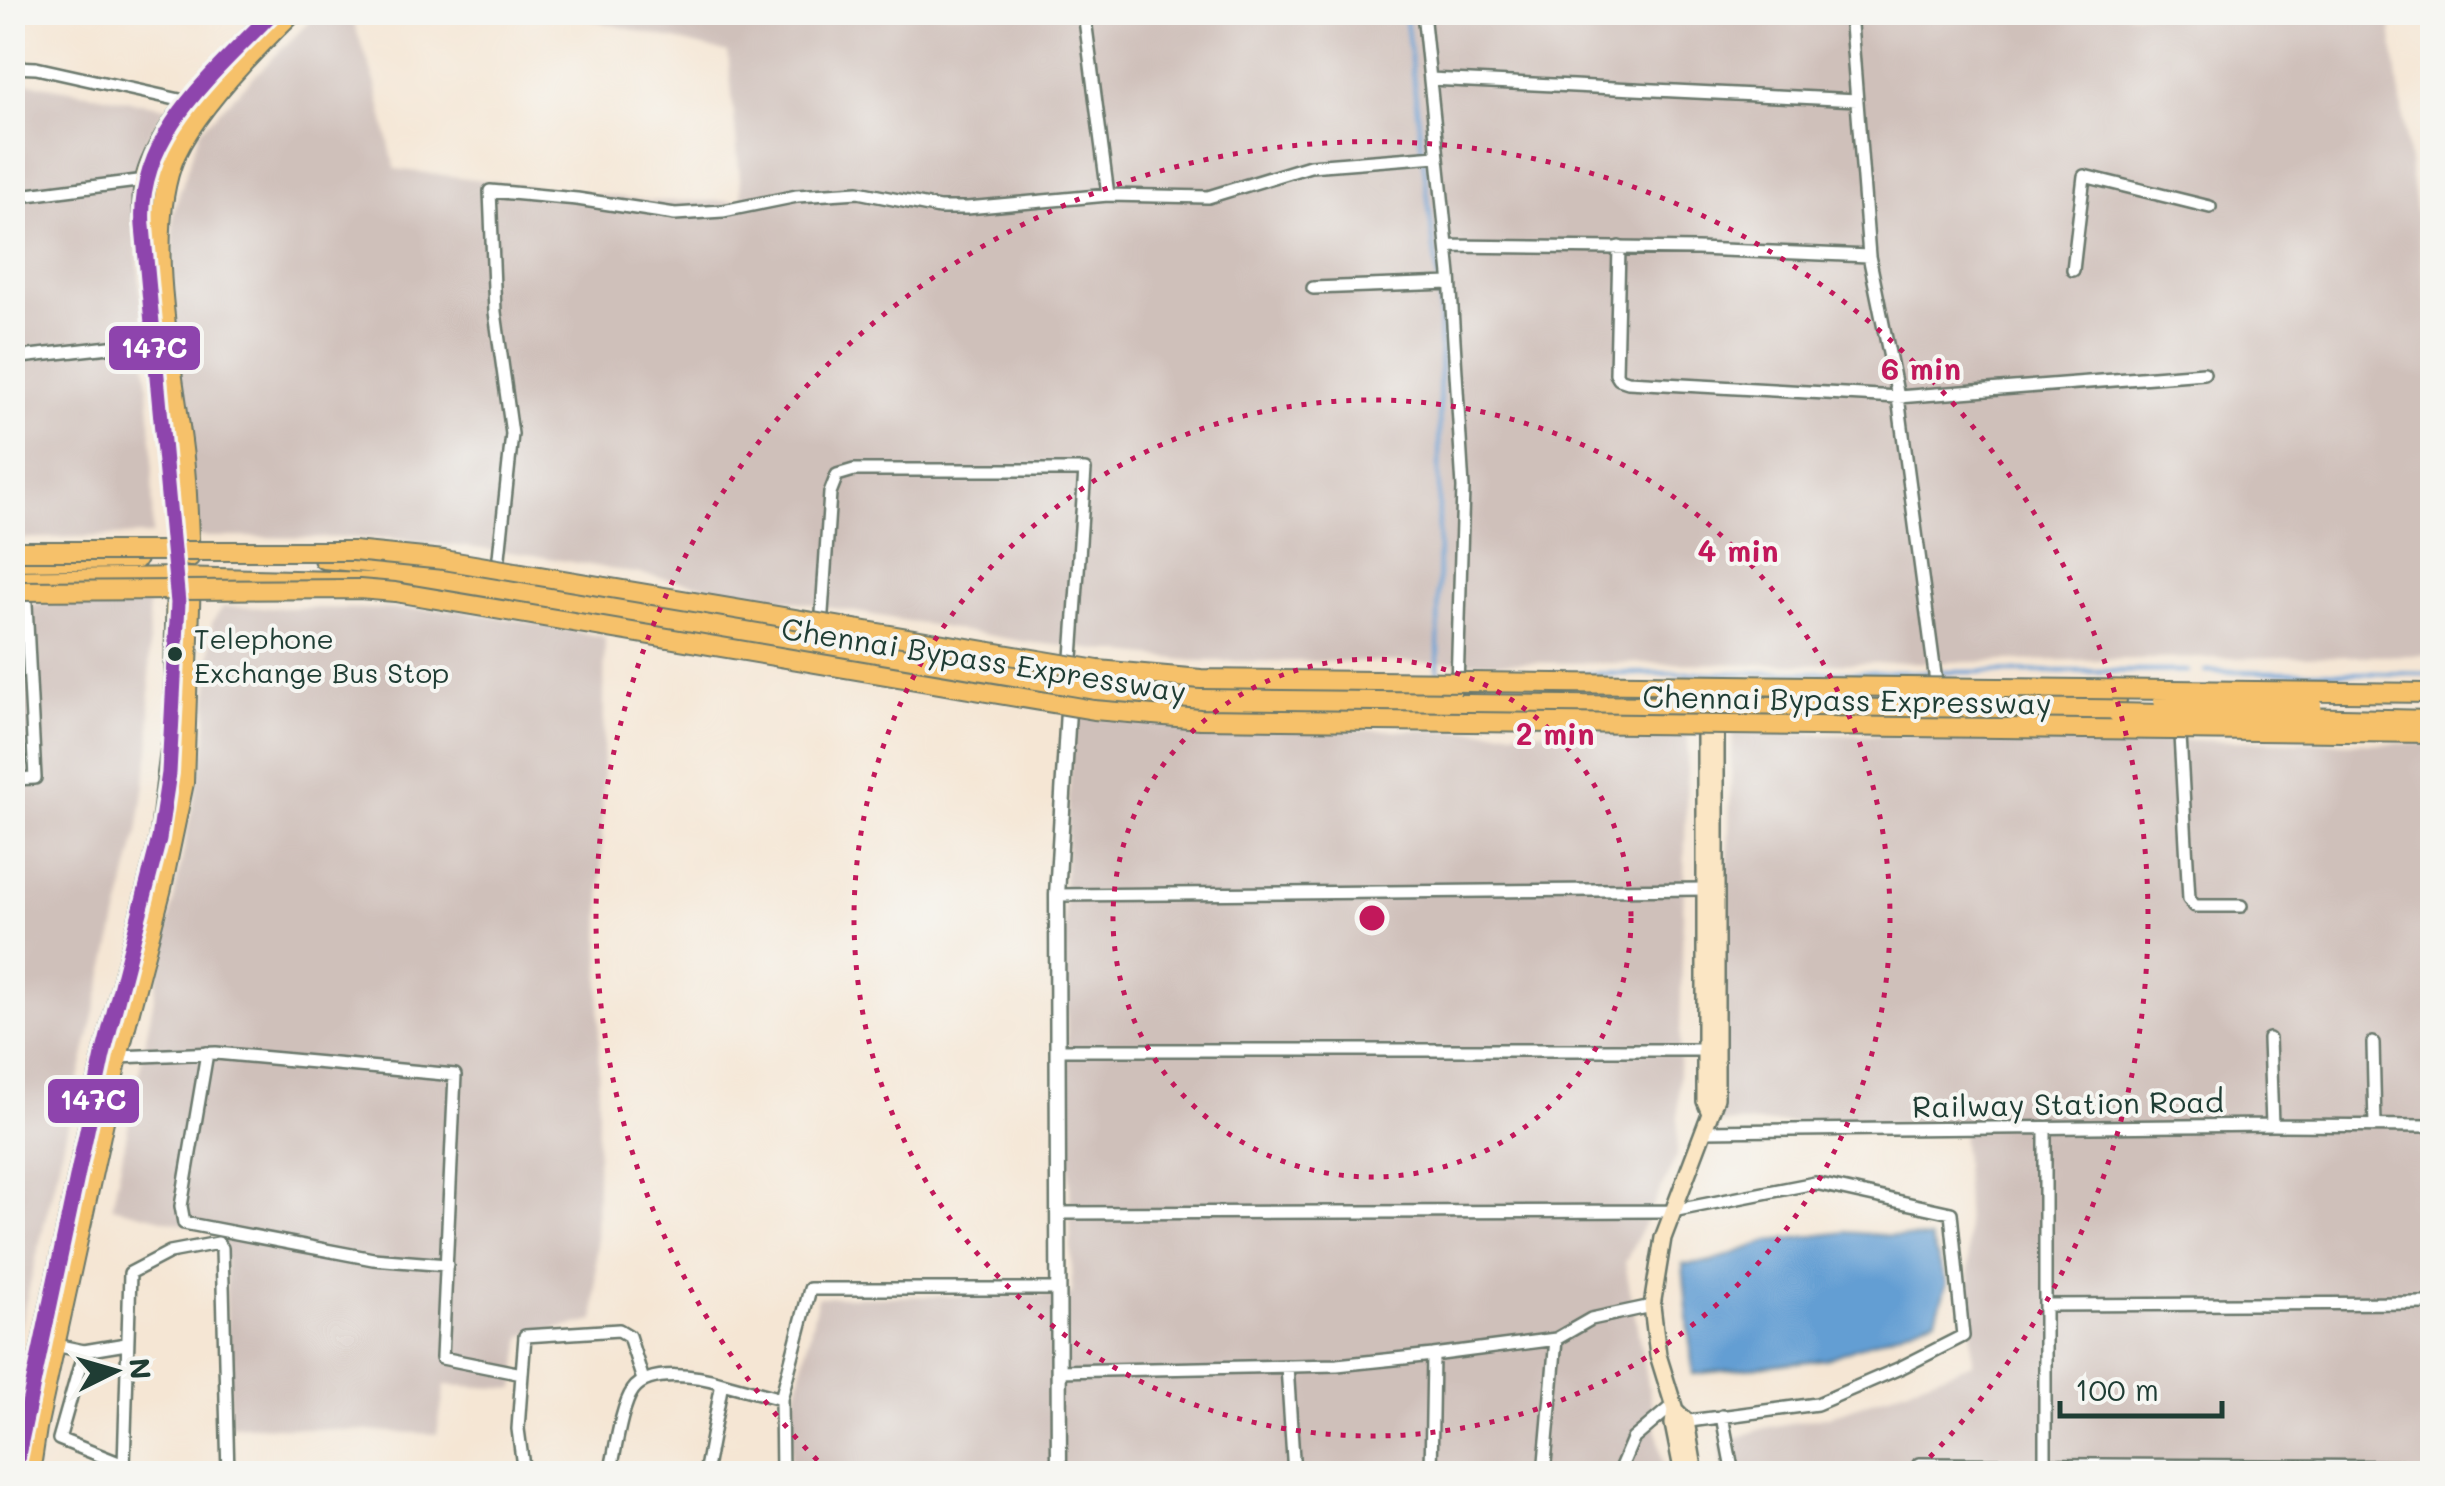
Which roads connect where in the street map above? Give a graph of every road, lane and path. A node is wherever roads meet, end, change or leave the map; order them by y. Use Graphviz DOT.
graph roads {
  1 [pos="273,12"];
  2 [pos="293,12"];
  3 [pos="1084,12"];
  4 [pos="1424,12"];
  5 [pos="1850,12"];
  6 [pos="12,68"];
  7 [pos="1430,79"];
  8 [pos="1857,100"];
  9 [pos="190,102"];
  10 [pos="1428,156"];
  11 [pos="145,180"];
  12 [pos="1108,194"];
  13 [pos="12,197"];
  14 [pos="2210,207"];
  15 [pos="1448,246"];
  16 [pos="1619,247"];
  17 [pos="1869,256"];
  18 [pos="2073,270"];
  19 [pos="1450,283"];
  20 [pos="1313,288"];
  21 [pos="154,342"];
  22 [pos="12,358"];
  23 [pos="2204,373"];
  24 [pos="1898,397"];
  25 [pos="12,551"];
  26 [pos="12,561"];
  27 [pos="183,567"];
  28 [pos="497,580"];
  29 [pos="17,584"];
  30 [pos="821,637"];
  31 [pos="1935,676"];
  32 [pos="1070,683"];
  33 [pos="1457,685"];
  34 [pos="2432,693"];
  35 [pos="1710,699"];
  36 [pos="1778,699"];
  37 [pos="2432,709"];
  38 [pos="2432,720"];
  39 [pos="2432,733"];
  40 [pos="2180,735"];
  41 [pos="12,779"];
  42 [pos="1706,889"];
  43 [pos="1057,895"];
  44 [pos="2241,906"];
  45 [pos="135,962"];
  46 [pos="2270,1039"];
  47 [pos="2373,1043"];
  48 [pos="1057,1050"];
  49 [pos="1705,1050"];
  50 [pos="207,1053"];
  51 [pos="118,1058"];
  52 [pos="1710,1113"];
  53 [pos="2272,1125"];
  54 [pos="2375,1126"];
  55 [pos="2432,1126"];
  56 [pos="2045,1129"];
  57 [pos="1704,1131"];
  58 [pos="1672,1211"];
  59 [pos="1057,1213"];
  60 [pos="446,1265"];
  61 [pos="1057,1289"];
  62 [pos="2432,1304"];
  63 [pos="2045,1305"];
  64 [pos="1652,1306"];
  65 [pos="1556,1339"];
  66 [pos="126,1344"];
  67 [pos="55,1345"];
  68 [pos="84,1351"];
  69 [pos="1433,1355"];
  70 [pos="1287,1366"];
  71 [pos="1058,1371"];
  72 [pos="522,1374"];
  73 [pos="644,1380"];
  74 [pos="722,1382"];
  75 [pos="782,1399"];
  76 [pos="1677,1415"];
  77 [pos="1722,1416"];
  78 [pos="1920,1464"];
  79 [pos="2432,1466"];
  80 [pos="126,1469"];
  81 [pos="2045,1469"];
  82 [pos="22,1470"];
  83 [pos="59,1474"];
  84 [pos="228,1474"];
  85 [pos="524,1474"];
  86 [pos="610,1474"];
  87 [pos="706,1474"];
  88 [pos="782,1474"];
  89 [pos="1059,1474"];
  90 [pos="1294,1474"];
  91 [pos="1431,1474"];
  92 [pos="1544,1474"];
  93 [pos="1618,1474"];
  94 [pos="1684,1474"];
  95 [pos="1695,1474"];
  96 [pos="1733,1474"];
  1 -- 9 [label="main road"];
  2 -- 27 [label="main road"];
  3 -- 12 [label="street"];
  4 -- 7 [label="street"];
  5 -- 8 [label="street"];
  6 -- 9 [label="street"];
  7 -- 8 [label="street"];
  7 -- 10 [label="street"];
  8 -- 17 [label="street"];
  9 -- 11 [label="main road"];
  10 -- 12 [label="street"];
  10 -- 15 [label="street"];
  11 -- 13 [label="street"];
  11 -- 21 [label="main road"];
  12 -- 28 [label="street"];
  14 -- 18 [label="street"];
  15 -- 16 [label="street"];
  15 -- 19 [label="street"];
  16 -- 17 [label="street"];
  16 -- 24 [label="street"];
  17 -- 24 [label="street"];
  19 -- 20 [label="street"];
  19 -- 33 [label="street"];
  21 -- 22 [label="street"];
  21 -- 27 [label="main road"];
  23 -- 24 [label="street"];
  24 -- 31 [label="street"];
  25 -- 34 [label="main road, Chennai Bypass Expressway, bridge"];
  26 -- 27 [label="main road"];
  27 -- 28 [label="main road"];
  27 -- 29 [label="main road"];
  27 -- 32 [label="main road"];
  27 -- 45 [label="main road"];
  28 -- 30 [label="main road"];
  29 -- 39 [label="main road, Chennai Bypass Expressway, bridge"];
  29 -- 41 [label="street"];
  30 -- 32 [label="main road"];
  30 -- 32 [label="street"];
  31 -- 36 [label="main road"];
  31 -- 40 [label="main road"];
  32 -- 33 [label="main road"];
  32 -- 43 [label="street"];
  33 -- 35 [label="main road"];
  35 -- 36 [label="main road"];
  35 -- 42 [label="main road"];
  35 -- 52 [label="main road"];
  36 -- 37 [label="main road, bridge"];
  36 -- 38 [label="main road, bridge"];
  36 -- 40 [label="main road"];
  40 -- 44 [label="street"];
  42 -- 43 [label="street"];
  42 -- 49 [label="main road"];
  43 -- 48 [label="street"];
  45 -- 51 [label="main road"];
  45 -- 82 [label="main road"];
  46 -- 53 [label="street"];
  47 -- 54 [label="street"];
  48 -- 49 [label="street"];
  48 -- 59 [label="street"];
  49 -- 52 [label="main road"];
  50 -- 51 [label="street"];
  50 -- 60 [label="street"];
  50 -- 60 [label="street"];
  51 -- 67 [label="main road"];
  52 -- 57 [label="main road"];
  53 -- 54 [label="street, Railway Station Road"];
  53 -- 56 [label="street, Railway Station Road"];
  54 -- 55 [label="street, Railway Station Road"];
  56 -- 57 [label="street, Railway Station Road"];
  56 -- 63 [label="street"];
  57 -- 58 [label="main road"];
  58 -- 59 [label="street"];
  58 -- 64 [label="main road"];
  58 -- 77 [label="street"];
  59 -- 61 [label="street"];
  60 -- 72 [label="street"];
  61 -- 71 [label="street"];
  61 -- 75 [label="street"];
  62 -- 63 [label="street"];
  63 -- 81 [label="street"];
  64 -- 65 [label="street"];
  64 -- 76 [label="main road"];
  65 -- 69 [label="street"];
  65 -- 92 [label="street"];
  66 -- 68 [label="street"];
  66 -- 80 [label="street"];
  66 -- 84 [label="street"];
  67 -- 68 [label="street"];
  67 -- 82 [label="main road"];
  68 -- 80 [label="street"];
  69 -- 70 [label="street"];
  69 -- 91 [label="street"];
  70 -- 71 [label="street"];
  70 -- 90 [label="street"];
  71 -- 89 [label="street"];
  72 -- 73 [label="street"];
  72 -- 85 [label="street"];
  73 -- 74 [label="street"];
  73 -- 86 [label="street"];
  74 -- 75 [label="street"];
  74 -- 87 [label="street"];
  75 -- 88 [label="street"];
  76 -- 77 [label="street"];
  76 -- 93 [label="street"];
  76 -- 94 [label="main road"];
  76 -- 95 [label="main road"];
  77 -- 96 [label="street"];
  78 -- 81 [label="street"];
  79 -- 81 [label="street"];
  82 -- 83 [label="street"];
}
